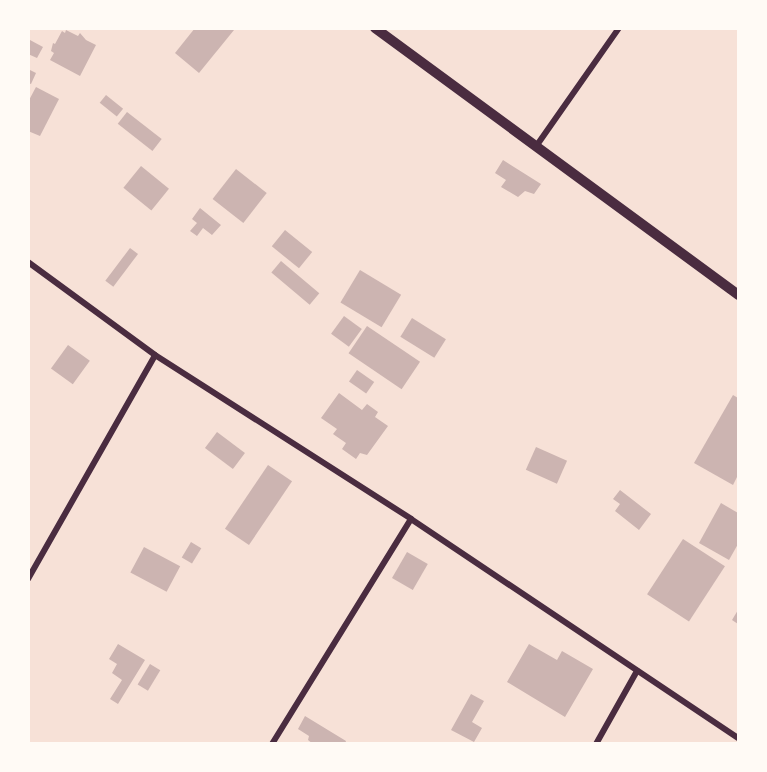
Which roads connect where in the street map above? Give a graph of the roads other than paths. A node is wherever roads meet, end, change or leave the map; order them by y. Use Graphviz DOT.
graph roads {
  1 [pos="375,28"];
  2 [pos="619,28"];
  3 [pos="537,145"];
  4 [pos="28,262"];
  5 [pos="738,295"];
  6 [pos="155,355"];
  7 [pos="411,519"];
  8 [pos="28,579"];
  9 [pos="637,671"];
  10 [pos="738,738"];
  11 [pos="272,744"];
  12 [pos="596,744"];
  1 -- 3 [label="street"];
  2 -- 3 [label="street"];
  3 -- 5 [label="street"];
  4 -- 6 [label="street"];
  6 -- 7 [label="street"];
  6 -- 8 [label="street"];
  7 -- 9 [label="street"];
  7 -- 11 [label="street"];
  9 -- 10 [label="street"];
  9 -- 12 [label="street"];
}
